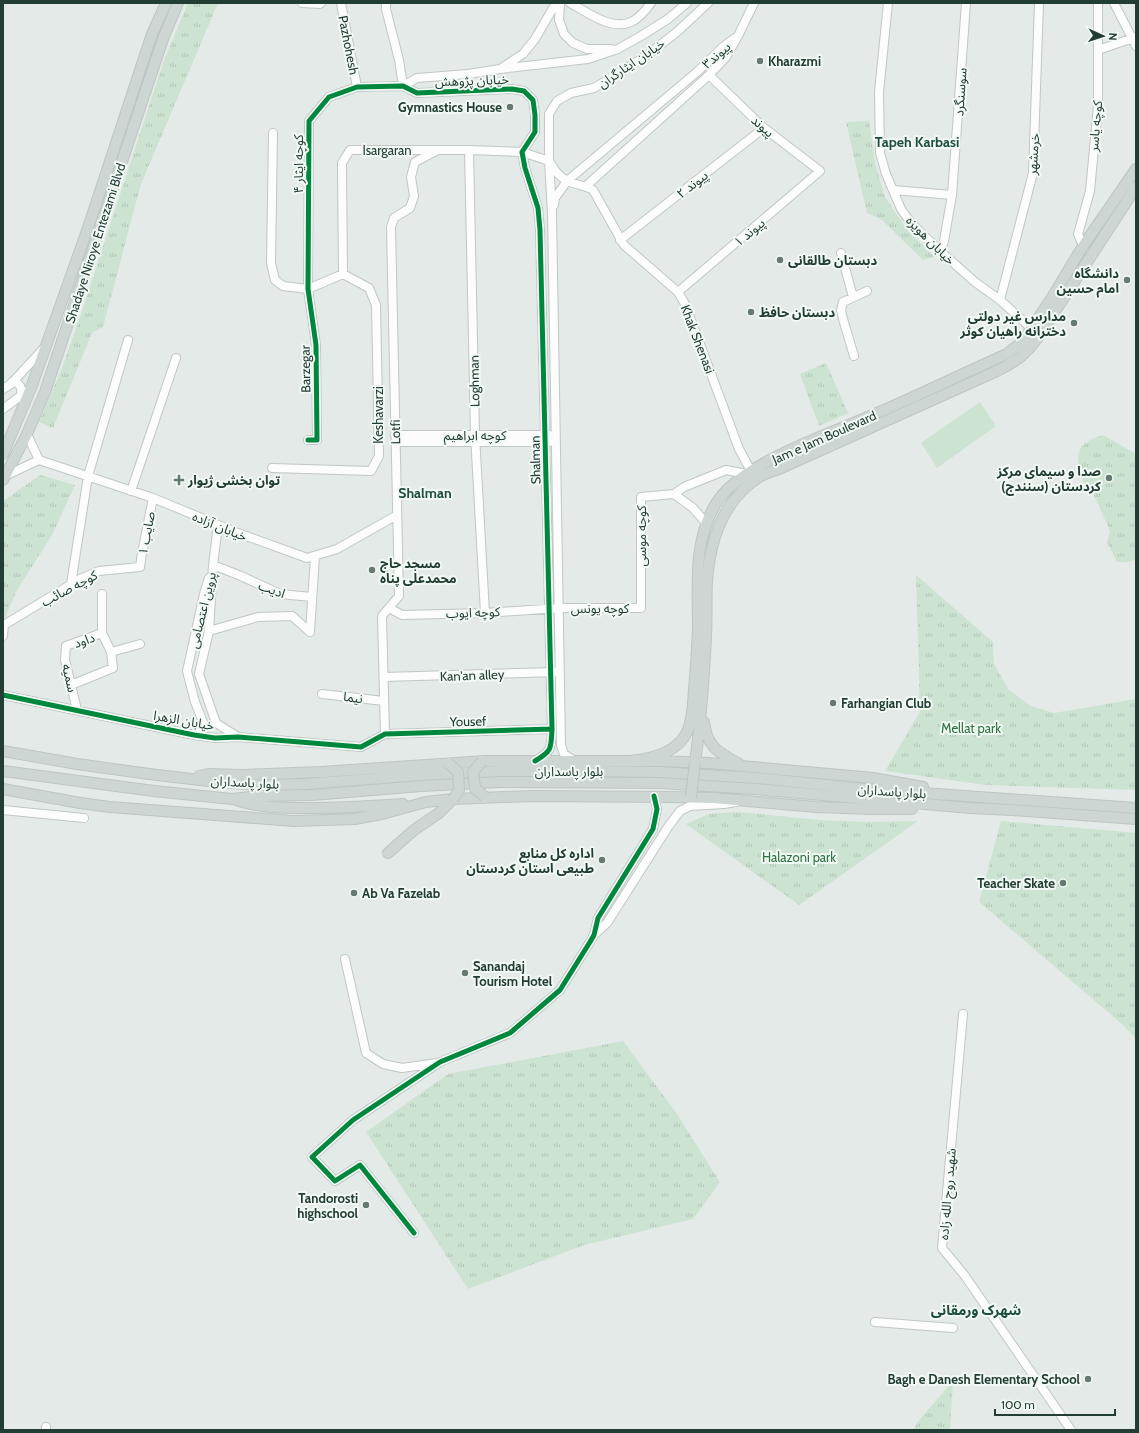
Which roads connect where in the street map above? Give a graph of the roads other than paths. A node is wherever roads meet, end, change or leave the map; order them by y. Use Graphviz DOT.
graph roads {
  1 [pos="166,3"];
  2 [pos="178,3"];
  3 [pos="302,3"];
  4 [pos="321,3"];
  5 [pos="341,3"];
  6 [pos="386,3"];
  7 [pos="556,3"];
  8 [pos="560,3"];
  9 [pos="570,3"];
  10 [pos="652,3"];
  11 [pos="687,3"];
  12 [pos="708,3"];
  13 [pos="754,3"];
  14 [pos="888,3"];
  15 [pos="966,3"];
  16 [pos="1039,3"];
  17 [pos="1098,3"];
  18 [pos="1114,3"];
  19 [pos="738,36"];
  20 [pos="1135,40"];
  21 [pos="618,49"];
  22 [pos="1098,50"];
  23 [pos="500,68"];
  24 [pos="709,75"];
  25 [pos="403,86"];
  26 [pos="357,87"];
  27 [pos="764,128"];
  28 [pos="273,133"];
  29 [pos="117,136"];
  30 [pos="129,139"];
  31 [pos="438,150"];
  32 [pos="469,150"];
  33 [pos="522,152"];
  34 [pos="549,161"];
  35 [pos="1136,169"];
  36 [pos="820,171"];
  37 [pos="567,181"];
  38 [pos="586,186"];
  39 [pos="1136,187"];
  40 [pos="893,190"];
  41 [pos="952,195"];
  42 [pos="552,213"];
  43 [pos="620,240"];
  44 [pos="1083,246"];
  45 [pos="940,251"];
  46 [pos="841,253"];
  47 [pos="343,274"];
  48 [pos="308,289"];
  49 [pos="867,291"];
  50 [pos="678,292"];
  51 [pos="853,297"];
  52 [pos="1000,300"];
  53 [pos="1031,328"];
  54 [pos="543,332"];
  55 [pos="553,332"];
  56 [pos="128,340"];
  57 [pos="47,345"];
  58 [pos="854,356"];
  59 [pos="176,358"];
  60 [pos="12,382"];
  61 [pos="31,388"];
  62 [pos="3,389"];
  63 [pos="22,396"];
  64 [pos="3,409"];
  65 [pos="27,434"];
  66 [pos="395,438"];
  67 [pos="475,438"];
  68 [pos="545,438"];
  69 [pos="556,438"];
  70 [pos="308,440"];
  71 [pos="3,454"];
  72 [pos="39,460"];
  73 [pos="272,468"];
  74 [pos="749,472"];
  75 [pos="88,476"];
  76 [pos="4,478"];
  77 [pos="131,490"];
  78 [pos="674,494"];
  79 [pos="153,498"];
  80 [pos="397,515"];
  81 [pos="707,524"];
  82 [pos="218,525"];
  83 [pos="315,556"];
  84 [pos="213,565"];
  85 [pos="140,568"];
  86 [pos="702,582"];
  87 [pos="71,584"];
  88 [pos="102,594"];
  89 [pos="312,597"];
  90 [pos="389,608"];
  91 [pos="549,608"];
  92 [pos="559,608"];
  93 [pos="642,608"];
  94 [pos="485,612"];
  95 [pos="209,631"];
  96 [pos="102,633"];
  97 [pos="3,636"];
  98 [pos="140,644"];
  99 [pos="66,646"];
  100 [pos="111,652"];
  101 [pos="550,672"];
  102 [pos="560,672"];
  103 [pos="384,677"];
  104 [pos="71,685"];
  105 [pos="322,694"];
  106 [pos="3,695"];
  107 [pos="384,701"];
  108 [pos="702,709"];
  109 [pos="78,710"];
  110 [pos="552,729"];
  111 [pos="385,734"];
  112 [pos="194,735"];
  113 [pos="238,737"];
  114 [pos="5,751"];
  115 [pos="482,761"];
  116 [pos="535,761"];
  117 [pos="575,761"];
  118 [pos="630,761"];
  119 [pos="695,762"];
  120 [pos="448,763"];
  121 [pos="742,766"];
  122 [pos="3,771"];
  123 [pos="184,778"];
  124 [pos="3,789"];
  125 [pos="654,796"];
  126 [pos="971,796"];
  127 [pos="485,797"];
  128 [pos="691,797"];
  129 [pos="232,799"];
  130 [pos="453,799"];
  131 [pos="743,801"];
  132 [pos="426,802"];
  133 [pos="970,808"];
  134 [pos="1136,808"];
  135 [pos="3,810"];
  136 [pos="84,818"];
  137 [pos="1136,819"];
  138 [pos="388,853"];
  139 [pos="633,863"];
  140 [pos="642,868"];
  141 [pos="594,935"];
  142 [pos="345,959"];
  143 [pos="963,1014"];
  144 [pos="440,1062"];
  145 [pos="414,1234"];
  146 [pos="875,1322"];
  147 [pos="953,1328"];
  148 [pos="1071,1430"];
  1 -- 29 [label="main road, Shadaye Niroye Entezami Blvd"];
  2 -- 30 [label="main road, Shadaye Niroye Entezami Blvd"];
  3 -- 4 [label="street"];
  5 -- 26 [label="street, Pazhohesh"];
  6 -- 25 [label="street"];
  7 -- 23 [label="street"];
  8 -- 21 [label="street"];
  9 -- 10 [label="street"];
  11 -- 21 [label="street"];
  12 -- 34 [label="street, خیابان ایثارگران"];
  13 -- 19 [label="street"];
  14 -- 40 [label="street, خیابان هویزه"];
  15 -- 41 [label="street, سوسنگرد"];
  16 -- 52 [label="street, خرمشهر"];
  17 -- 22 [label="street, کوچه یاسر"];
  18 -- 20 [label="street"];
  19 -- 24 [label="street, پیوند۳"];
  19 -- 37 [label="street, پیوند۳"];
  20 -- 22 [label="street"];
  21 -- 23 [label="street"];
  22 -- 44 [label="street, کوچه یاسر"];
  23 -- 25 [label="street"];
  24 -- 27 [label="street, پیوند"];
  24 -- 38 [label="street, پیوند۳"];
  25 -- 26 [label="street, کوچه ایثار ۴"];
  25 -- 33 [label="street, خیابان پژوهش"];
  26 -- 48 [label="street, کوچه ایثار ۴"];
  27 -- 36 [label="street, پیوند"];
  27 -- 43 [label="street, پیوند ۲"];
  28 -- 48 [label="street"];
  29 -- 30 [label="main road"];
  29 -- 57 [label="main road, Shadaye Niroye Entezami Blvd"];
  30 -- 65 [label="main road, Shadaye Niroye Entezami Blvd"];
  31 -- 32 [label="street, Isargaran"];
  31 -- 47 [label="street, Isargaran"];
  31 -- 66 [label="street, Lotfi"];
  32 -- 33 [label="street, Isargaran"];
  32 -- 67 [label="street, Loghman"];
  33 -- 34 [label="street, Isargaran"];
  33 -- 54 [label="street, Shalman"];
  34 -- 37 [label="street"];
  34 -- 42 [label="street, Shalman"];
  35 -- 44 [label="main road, Jam e Jam Boulevard"];
  36 -- 50 [label="street, پیوند ۱"];
  37 -- 38 [label="street"];
  37 -- 42 [label="street, پیوند۳"];
  38 -- 43 [label="street, Khak Shenasi"];
  39 -- 86 [label="main road, Jam e Jam Boulevard"];
  40 -- 41 [label="street"];
  40 -- 45 [label="street, خیابان هویزه"];
  41 -- 45 [label="street, سوسنگرد"];
  42 -- 55 [label="street, Shalman"];
  43 -- 50 [label="street, Khak Shenasi"];
  44 -- 53 [label="main road, Jam e Jam Boulevard"];
  45 -- 52 [label="street, خیابان هویزه"];
  46 -- 51 [label="street"];
  47 -- 48 [label="street"];
  47 -- 73 [label="street, Keshavarzi"];
  48 -- 70 [label="street, Barzegar"];
  49 -- 51 [label="street"];
  50 -- 74 [label="street, Khak Shenasi"];
  51 -- 58 [label="street"];
  52 -- 53 [label="street, خیابان هویزه"];
  53 -- 74 [label="main road, Jam e Jam Boulevard"];
  54 -- 55 [label="street"];
  54 -- 68 [label="street, Shalman"];
  55 -- 69 [label="street, Shalman"];
  56 -- 75 [label="street"];
  57 -- 60 [label="street"];
  57 -- 61 [label="main road, Shadaye Niroye Entezami Blvd"];
  59 -- 77 [label="street"];
  60 -- 62 [label="street"];
  60 -- 63 [label="street"];
  61 -- 63 [label="street"];
  61 -- 71 [label="main road, Shadaye Niroye Entezami Blvd"];
  63 -- 64 [label="street"];
  65 -- 72 [label="street"];
  65 -- 76 [label="main road, Shadaye Niroye Entezami Blvd"];
  66 -- 67 [label="street, کوچه ابراهیم"];
  66 -- 80 [label="street, Lotfi"];
  67 -- 68 [label="street, کوچه ابراهیم"];
  67 -- 94 [label="street, Loghman"];
  68 -- 69 [label="street, کوچه ابراهیم"];
  68 -- 91 [label="street, Shalman"];
  69 -- 92 [label="street, Shalman"];
  72 -- 75 [label="street, خیابان آزاده"];
  72 -- 76 [label="street"];
  74 -- 78 [label="street"];
  74 -- 81 [label="main road, Jam e Jam Boulevard"];
  75 -- 77 [label="street, خیابان آزاده"];
  75 -- 87 [label="street"];
  77 -- 79 [label="street, خیابان آزاده"];
  78 -- 81 [label="street"];
  78 -- 93 [label="street, کوچه موسی"];
  79 -- 82 [label="street, خیابان آزاده"];
  79 -- 85 [label="street, صایب ۱"];
  80 -- 83 [label="street, خیابان آزاده"];
  80 -- 90 [label="street, Lotfi"];
  81 -- 86 [label="main road, Jam e Jam Boulevard"];
  82 -- 83 [label="street, خیابان آزاده"];
  82 -- 84 [label="street"];
  83 -- 89 [label="street"];
  84 -- 89 [label="street, ادیب"];
  84 -- 95 [label="street, پروین اعتصامی"];
  84 -- 112 [label="street, پروین اعتصامی"];
  85 -- 87 [label="street, کوچه صائب"];
  86 -- 108 [label="main road, Jam e Jam Boulevard"];
  86 -- 118 [label="main road, Jam e Jam Boulevard"];
  87 -- 97 [label="street, کوچه صائب"];
  88 -- 96 [label="street"];
  89 -- 95 [label="street, ادیب"];
  90 -- 94 [label="street, کوچه ایوب"];
  90 -- 103 [label="street, Lotfi"];
  91 -- 92 [label="street, کوچه ایوب"];
  91 -- 94 [label="street, کوچه ایوب"];
  91 -- 101 [label="street, Shalman"];
  92 -- 93 [label="street, کوچه یونس"];
  92 -- 102 [label="street, Shalman"];
  95 -- 113 [label="street, پروین اعتصامی"];
  96 -- 99 [label="street, داود"];
  96 -- 100 [label="street"];
  98 -- 100 [label="street"];
  99 -- 104 [label="street, سمیه"];
  100 -- 104 [label="street"];
  101 -- 102 [label="street, Kan'an alley"];
  101 -- 103 [label="street, Kan'an alley"];
  101 -- 110 [label="street, Shalman"];
  102 -- 117 [label="street, Shalman"];
  103 -- 107 [label="street, Lotfi"];
  104 -- 109 [label="street, سمیه"];
  105 -- 107 [label="street, نیما"];
  106 -- 109 [label="street, خیابان الزهرا"];
  107 -- 111 [label="street, Lotfi"];
  108 -- 119 [label="main road, Jam e Jam Boulevard"];
  108 -- 121 [label="main road"];
  109 -- 112 [label="street, خیابان الزهرا"];
  110 -- 111 [label="street, Yousef"];
  110 -- 116 [label="street, Shalman"];
  111 -- 113 [label="street, خیابان الزهرا"];
  112 -- 113 [label="street, خیابان الزهرا"];
  114 -- 123 [label="main road, بلوار پاسداران"];
  115 -- 116 [label="main road"];
  115 -- 120 [label="main road"];
  115 -- 127 [label="main road, bridge"];
  116 -- 117 [label="main road"];
  117 -- 118 [label="main road"];
  118 -- 119 [label="main road"];
  119 -- 121 [label="main road"];
  119 -- 128 [label="main road, Jam e Jam Boulevard, bridge"];
  120 -- 123 [label="main road"];
  120 -- 130 [label="main road, bridge"];
  121 -- 126 [label="main road"];
  122 -- 129 [label="main road, بلوار پاسداران"];
  123 -- 126 [label="main road, بلوار پاسداران"];
  124 -- 132 [label="main road"];
  125 -- 127 [label="main road"];
  125 -- 128 [label="main road"];
  125 -- 139 [label="street"];
  126 -- 134 [label="main road, بلوار پاسداران"];
  127 -- 130 [label="main road"];
  128 -- 131 [label="main road"];
  129 -- 132 [label="main road"];
  129 -- 133 [label="main road, بلوار پاسداران"];
  130 -- 132 [label="main road"];
  130 -- 138 [label="main road"];
  131 -- 133 [label="main road"];
  131 -- 140 [label="street"];
  133 -- 137 [label="main road, بلوار پاسداران"];
  135 -- 136 [label="street"];
  139 -- 140 [label="street"];
  139 -- 141 [label="street"];
  140 -- 141 [label="street"];
  141 -- 144 [label="street"];
  142 -- 144 [label="street"];
  143 -- 148 [label="street, شهید روح الله زاده"];
  144 -- 145 [label="street"];
  146 -- 147 [label="street"];
}
